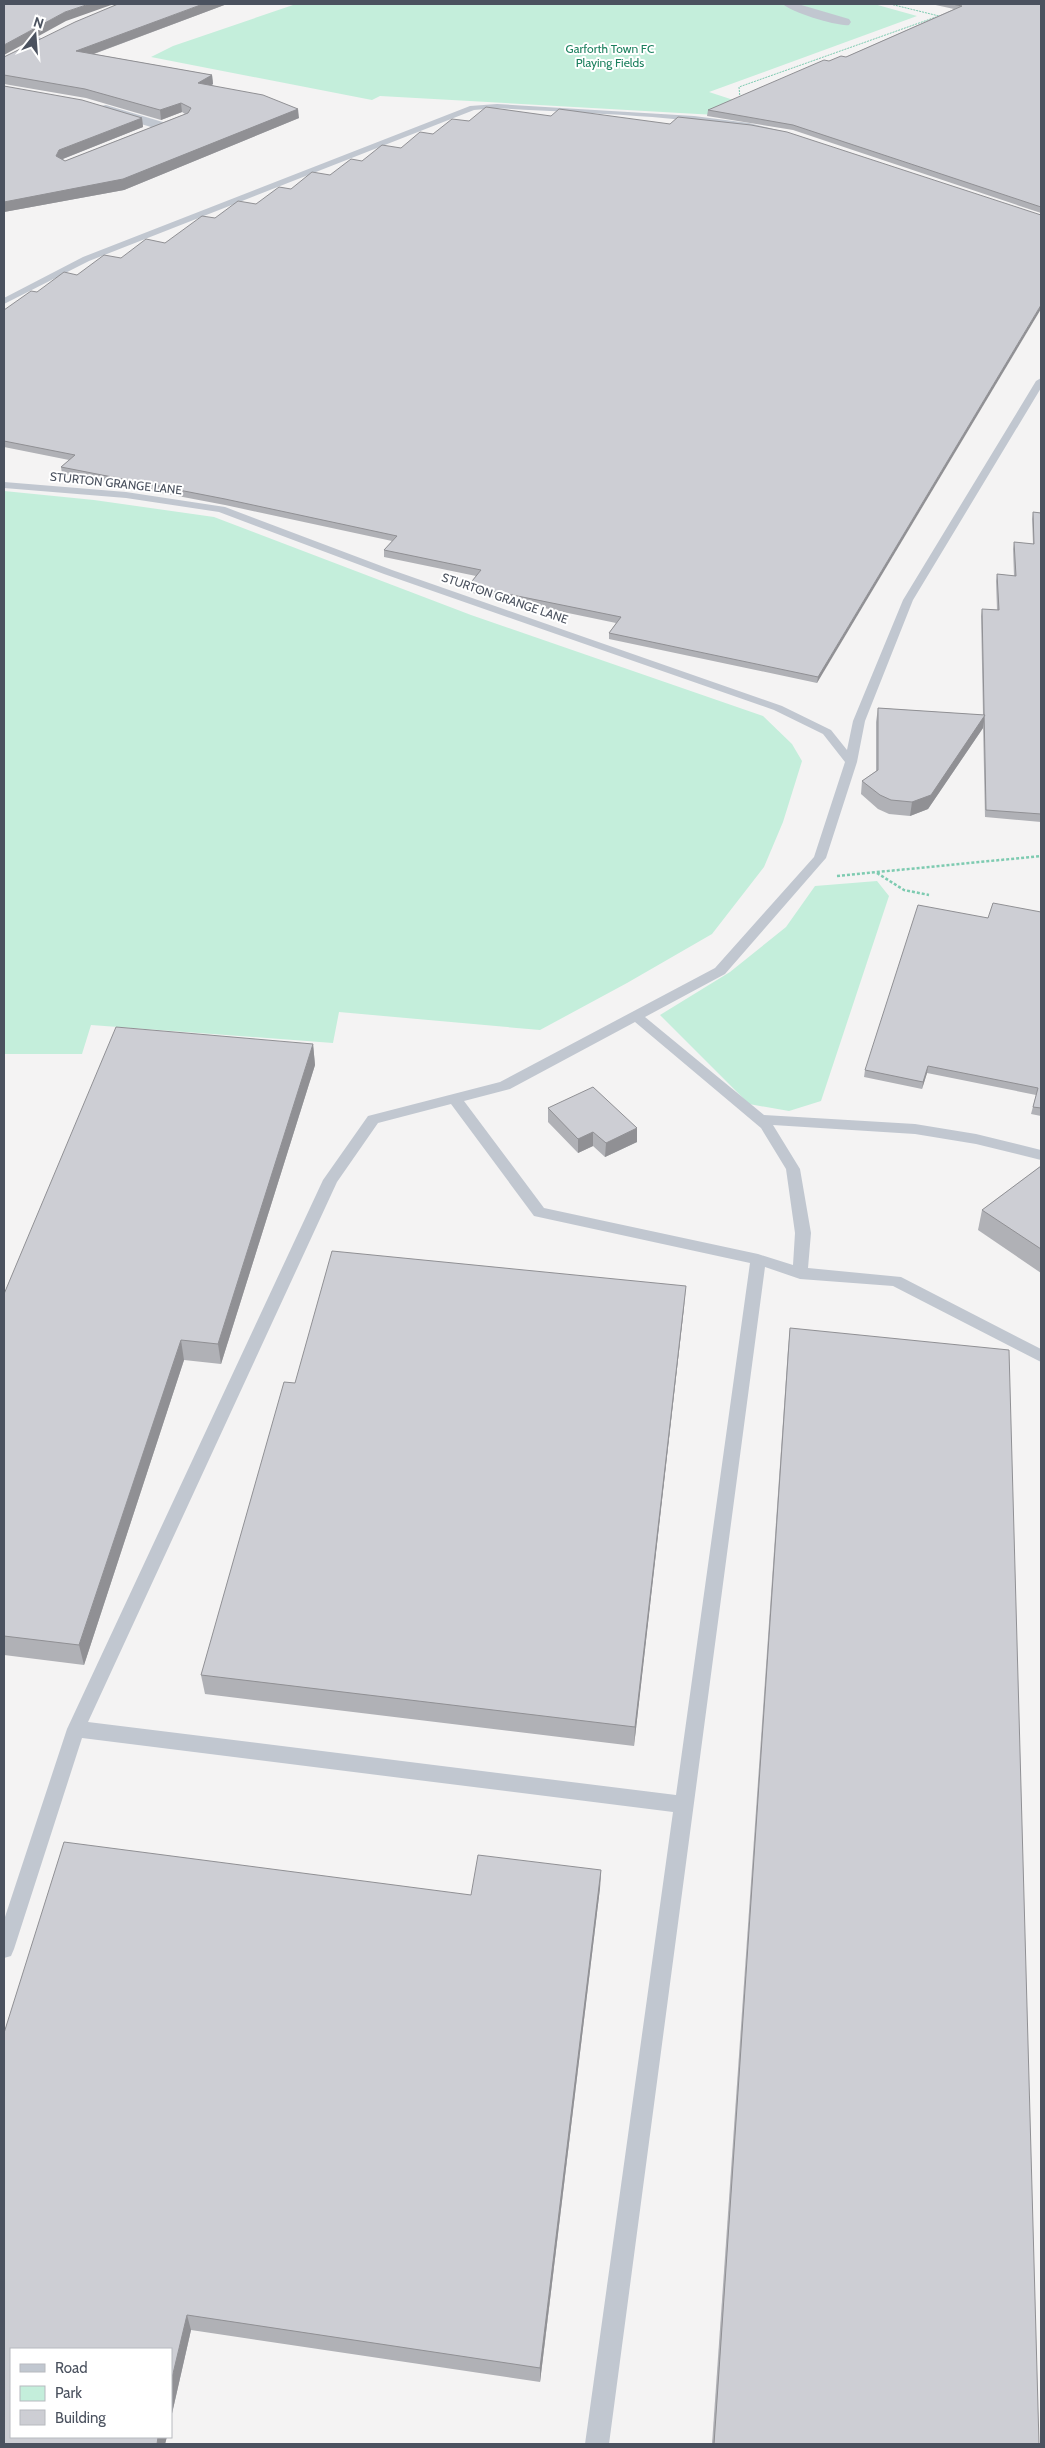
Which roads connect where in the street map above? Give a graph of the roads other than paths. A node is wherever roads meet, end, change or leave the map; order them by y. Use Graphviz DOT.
graph roads {
  1 [pos="789,4"];
  2 [pos="845,22"];
  3 [pos="4,36"];
  4 [pos="18,54"];
  5 [pos="95,106"];
  6 [pos="176,120"];
  7 [pos="161,126"];
  8 [pos="144,133"];
  9 [pos="799,137"];
  10 [pos="4,301"];
  11 [pos="1041,381"];
  12 [pos="4,486"];
  13 [pos="851,762"];
  14 [pos="636,1016"];
  15 [pos="455,1099"];
  16 [pos="760,1120"];
  17 [pos="1041,1155"];
  18 [pos="758,1259"];
  19 [pos="800,1272"];
  20 [pos="1041,1356"];
  21 [pos="76,1729"];
  22 [pos="684,1805"];
  23 [pos="4,1949"];
  24 [pos="597,2444"];
  1 -- 2 [label="street"];
  3 -- 4 [label="street"];
  5 -- 7 [label="street"];
  6 -- 7 [label="street"];
  7 -- 8 [label="street"];
  9 -- 10 [label="lane"];
  11 -- 13 [label="lane"];
  12 -- 13 [label="lane, STURTON GRANGE LANE"];
  13 -- 14 [label="lane"];
  14 -- 15 [label="lane"];
  14 -- 16 [label="lane"];
  15 -- 18 [label="lane"];
  15 -- 21 [label="lane"];
  16 -- 17 [label="lane"];
  16 -- 19 [label="lane"];
  18 -- 19 [label="lane"];
  18 -- 22 [label="lane"];
  19 -- 20 [label="lane"];
  21 -- 22 [label="lane"];
  21 -- 23 [label="lane"];
  22 -- 24 [label="lane"];
}
